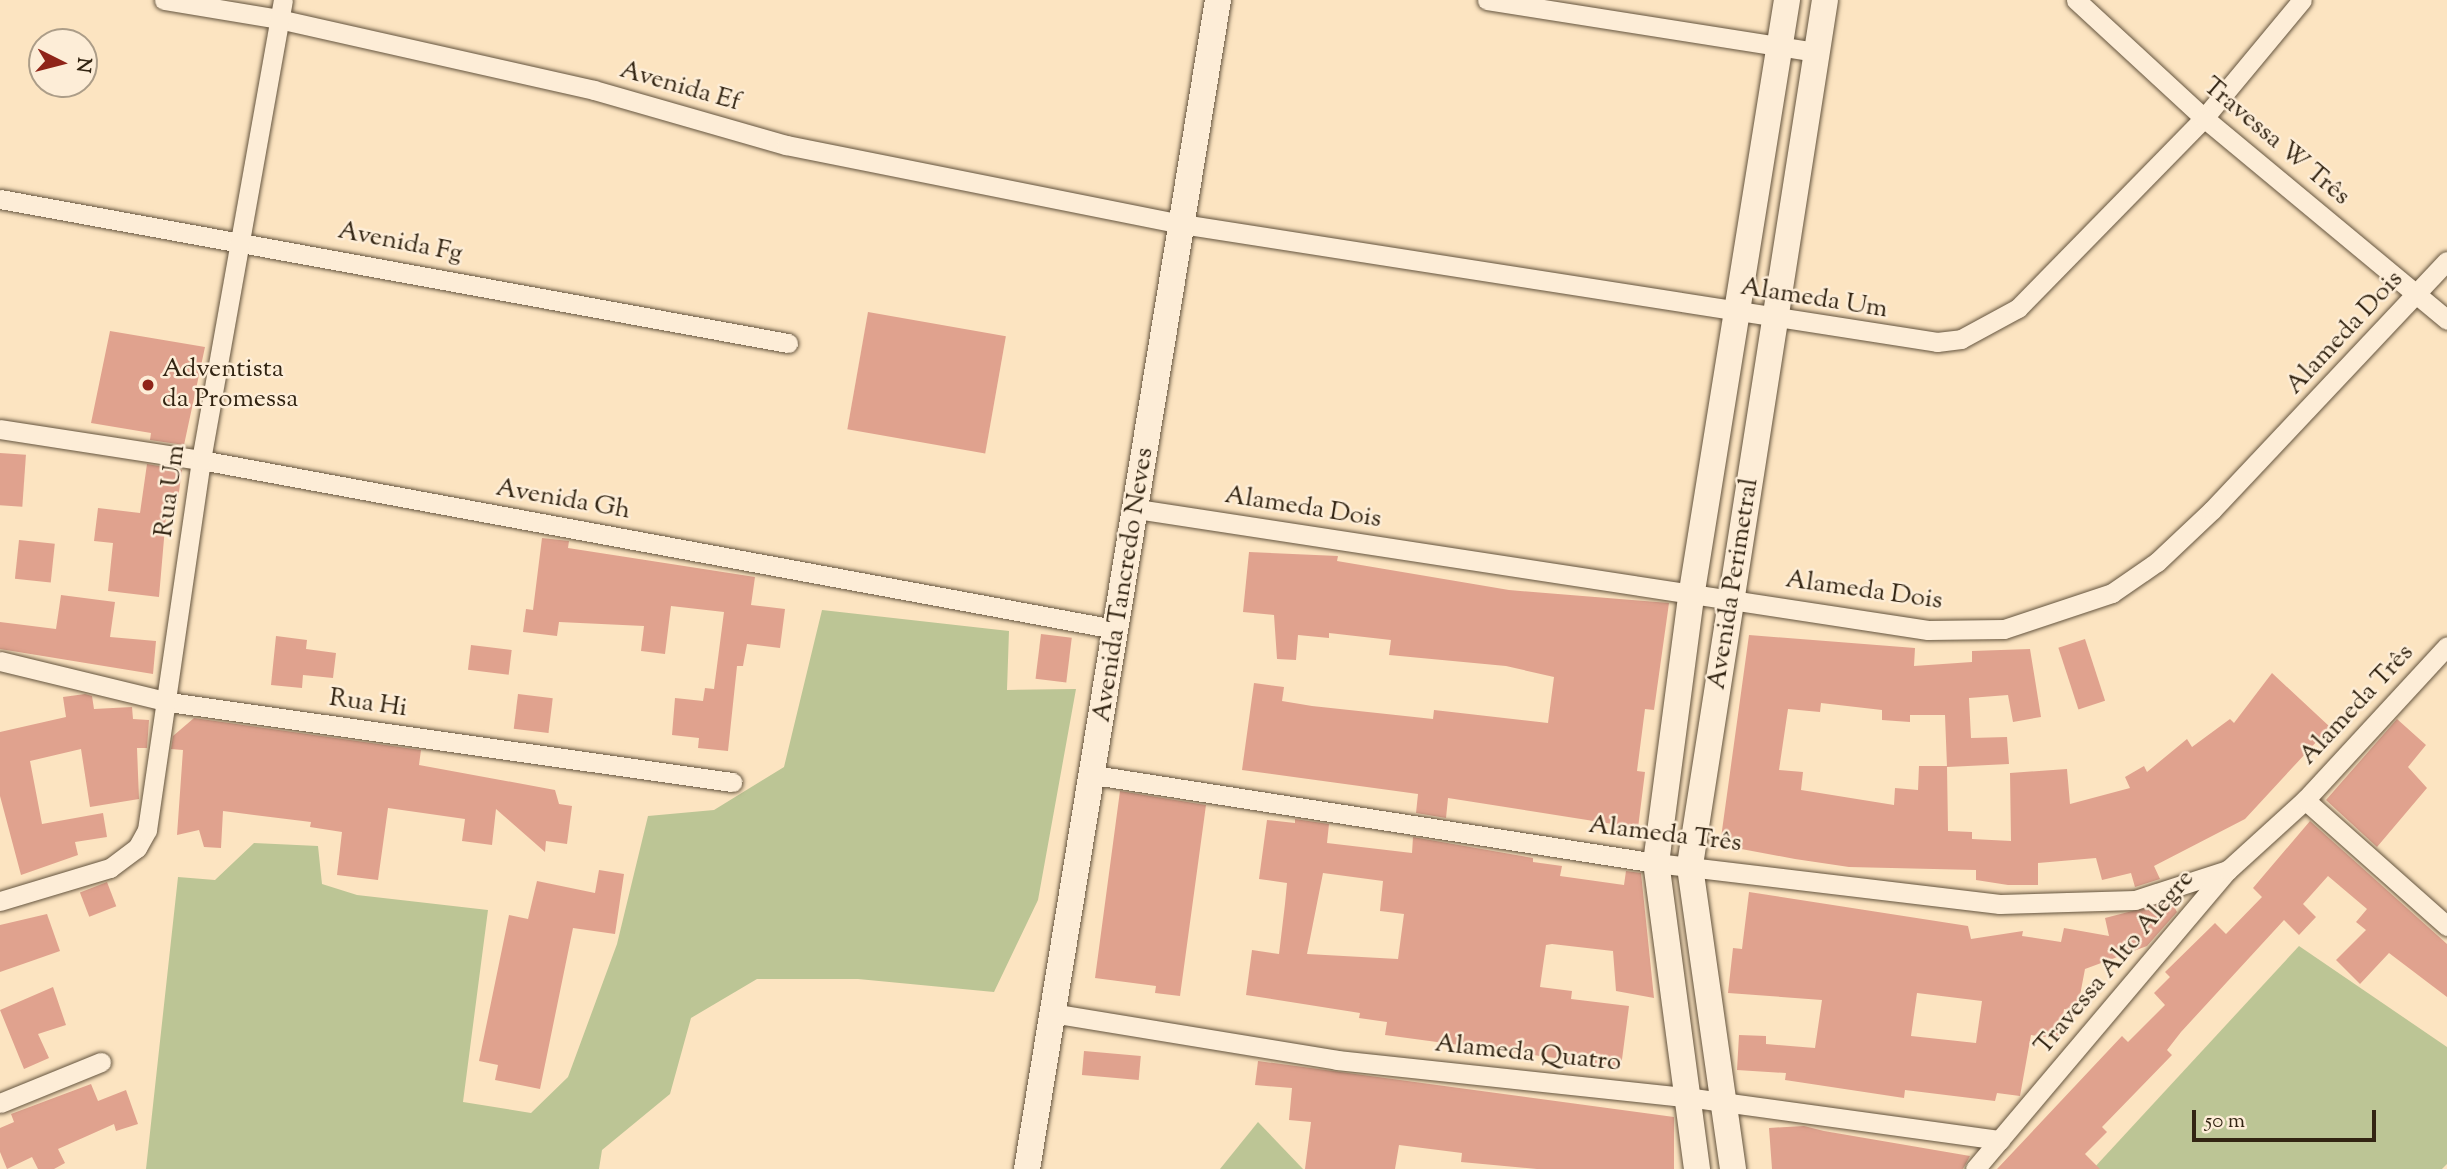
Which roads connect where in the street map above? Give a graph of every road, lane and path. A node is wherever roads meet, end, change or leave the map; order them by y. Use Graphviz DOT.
graph roads {
  1 [pos="163,0"];
  2 [pos="1218,0"];
  3 [pos="1487,0"];
  4 [pos="1787,0"];
  5 [pos="1825,0"];
  6 [pos="2076,0"];
  7 [pos="2302,0"];
  8 [pos="281,10"];
  9 [pos="1781,46"];
  10 [pos="1817,52"];
  11 [pos="2204,118"];
  12 [pos="0,199"];
  13 [pos="1182,224"];
  14 [pos="244,239"];
  15 [pos="2447,261"];
  16 [pos="2418,294"];
  17 [pos="1737,313"];
  18 [pos="1775,319"];
  19 [pos="2447,320"];
  20 [pos="788,344"];
  21 [pos="0,429"];
  22 [pos="201,460"];
  23 [pos="1137,509"];
  24 [pos="1692,591"];
  25 [pos="1732,598"];
  26 [pos="1115,629"];
  27 [pos="2447,646"];
  28 [pos="0,661"];
  29 [pos="169,702"];
  30 [pos="1094,775"];
  31 [pos="732,782"];
  32 [pos="2305,800"];
  33 [pos="1656,863"];
  34 [pos="1690,865"];
  35 [pos="2228,870"];
  36 [pos="0,901"];
  37 [pos="2447,926"];
  38 [pos="1051,1013"];
  39 [pos="101,1062"];
  40 [pos="1686,1097"];
  41 [pos="1722,1102"];
  42 [pos="0,1103"];
  43 [pos="2000,1140"];
  44 [pos="1027,1169"];
  45 [pos="1697,1169"];
  46 [pos="1733,1169"];
  47 [pos="1975,1169"];
  1 -- 8 [label="street, Avenida Ef"];
  2 -- 13 [label="street, Avenida Tancredo Neves"];
  3 -- 9 [label="street"];
  4 -- 9 [label="street, Avenida Perimetral"];
  5 -- 10 [label="street, Avenida Perimetral"];
  6 -- 11 [label="street, Travessa W Três"];
  7 -- 11 [label="street, Alameda Um"];
  8 -- 13 [label="street, Avenida Ef"];
  8 -- 14 [label="street, Rua Um"];
  9 -- 10 [label="street"];
  9 -- 17 [label="street, Avenida Perimetral"];
  10 -- 18 [label="street, Avenida Perimetral"];
  11 -- 16 [label="street, Travessa W Três"];
  11 -- 18 [label="street, Alameda Um"];
  12 -- 14 [label="street, Avenida Fg"];
  13 -- 17 [label="street, Alameda Um"];
  13 -- 23 [label="street, Avenida Tancredo Neves"];
  14 -- 20 [label="street, Avenida Fg"];
  14 -- 22 [label="street, Rua Um"];
  15 -- 16 [label="street, Alameda Dois"];
  16 -- 19 [label="street, Travessa W Três"];
  16 -- 25 [label="street, Alameda Dois"];
  17 -- 18 [label="street, Alameda Um"];
  17 -- 24 [label="street, Avenida Perimetral"];
  18 -- 25 [label="street, Avenida Perimetral"];
  21 -- 22 [label="street, Avenida Gh"];
  22 -- 26 [label="street, Avenida Gh"];
  22 -- 29 [label="street, Rua Um"];
  23 -- 24 [label="street, Alameda Dois"];
  23 -- 26 [label="street, Avenida Tancredo Neves"];
  24 -- 25 [label="street, Alameda Dois"];
  24 -- 33 [label="street, Avenida Perimetral"];
  25 -- 34 [label="street, Avenida Perimetral"];
  26 -- 30 [label="street, Avenida Tancredo Neves"];
  27 -- 32 [label="street, Alameda Três"];
  28 -- 29 [label="street, Rua Hi"];
  29 -- 31 [label="street, Rua Hi"];
  29 -- 36 [label="street, Rua Um"];
  30 -- 33 [label="street, Alameda Três"];
  30 -- 38 [label="street, Avenida Tancredo Neves"];
  32 -- 35 [label="street, Travessa Alto Alegre"];
  32 -- 37 [label="street"];
  33 -- 34 [label="street, Alameda Três"];
  33 -- 40 [label="street, Avenida Perimetral"];
  34 -- 35 [label="street, Alameda Três"];
  34 -- 41 [label="street, Avenida Perimetral"];
  35 -- 43 [label="street, Travessa Alto Alegre"];
  38 -- 40 [label="street, Alameda Quatro"];
  38 -- 44 [label="street, Avenida Tancredo Neves"];
  39 -- 42 [label="street"];
  40 -- 41 [label="street, Alameda Quatro"];
  40 -- 45 [label="street, Avenida Perimetral"];
  41 -- 43 [label="street, Alameda Quatro"];
  41 -- 46 [label="street, Avenida Perimetral"];
  43 -- 47 [label="street, Travessa Alto Alegre"];
}
